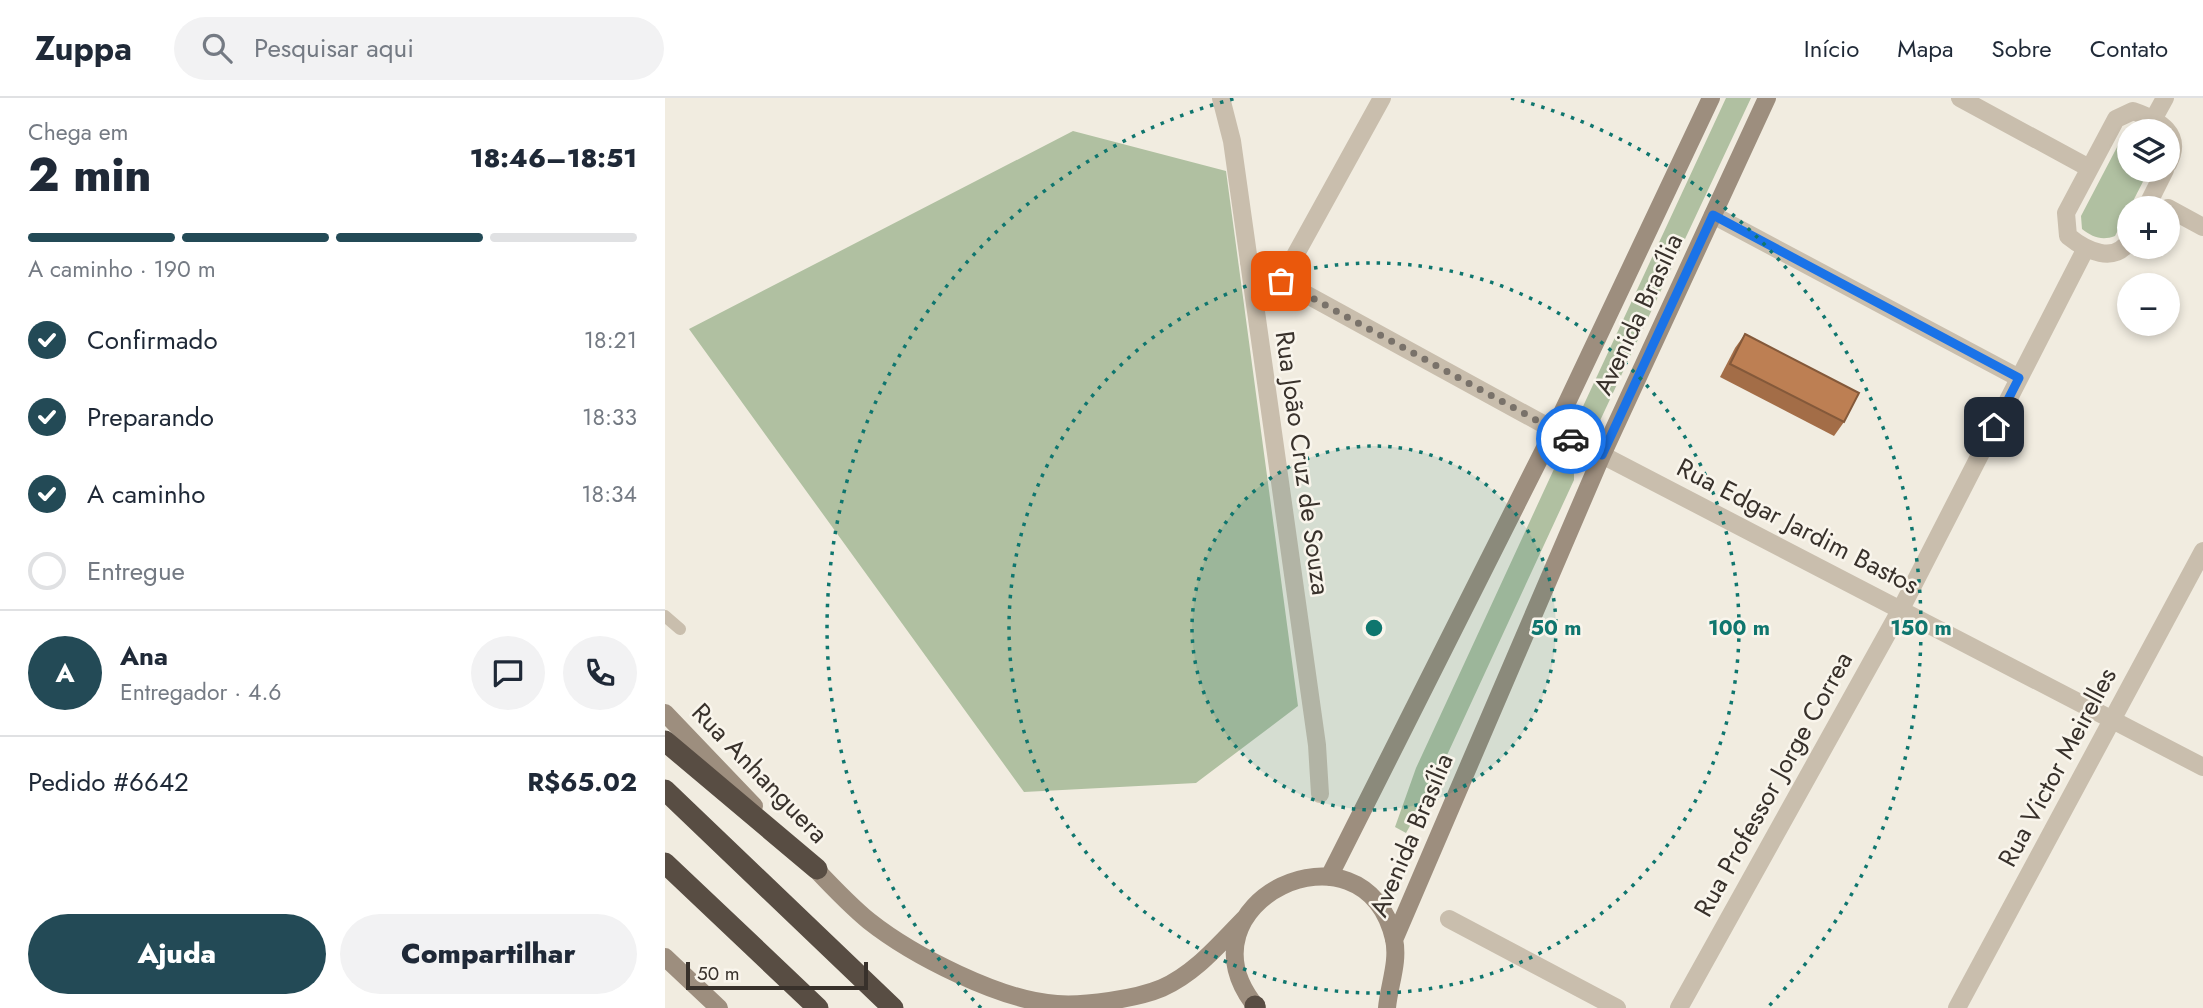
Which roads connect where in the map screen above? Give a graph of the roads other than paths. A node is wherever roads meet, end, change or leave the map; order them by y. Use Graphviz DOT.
graph roads {
  1 [pos="1221,98"];
  2 [pos="1382,98"];
  3 [pos="1711,98"];
  4 [pos="1767,98"];
  5 [pos="1960,98"];
  6 [pos="2165,98"];
  7 [pos="2154,118"];
  8 [pos="2089,168"];
  9 [pos="1713,215"];
  10 [pos="2180,215"];
  11 [pos="2203,227"];
  12 [pos="2085,250"];
  13 [pos="2117,251"];
  14 [pos="1249,263"];
  15 [pos="1281,281"];
  16 [pos="2019,378"];
  17 [pos="1554,430"];
  18 [pos="1602,455"];
  19 [pos="2203,551"];
  20 [pos="1901,609"];
  21 [pos="665,616"];
  22 [pos="680,629"];
  23 [pos="665,713"];
  24 [pos="2112,720"];
  25 [pos="665,741"];
  26 [pos="2203,767"];
  27 [pos="665,790"];
  28 [pos="1320,794"];
  29 [pos="665,863"];
  30 [pos="817,869"];
  31 [pos="1329,877"];
  32 [pos="1246,917"];
  33 [pos="1449,919"];
  34 [pos="1394,940"];
  35 [pos="665,957"];
  36 [pos="1389,988"];
  37 [pos="1256,1007"];
  38 [pos="719,1008"];
  39 [pos="818,1008"];
  40 [pos="893,1008"];
  41 [pos="1377,1008"];
  42 [pos="1387,1008"];
  43 [pos="1616,1008"];
  44 [pos="1679,1008"];
  45 [pos="1957,1008"];
  1 -- 14 [label="street, Rua João Cruz de Souza"];
  2 -- 15 [label="street"];
  3 -- 17 [label="main road, Avenida Brasília"];
  4 -- 9 [label="main road, Avenida Brasília"];
  5 -- 8 [label="street"];
  6 -- 7 [label="street"];
  7 -- 8 [label="street"];
  8 -- 12 [label="street"];
  9 -- 16 [label="street"];
  9 -- 18 [label="main road, Avenida Brasília"];
  10 -- 11 [label="street"];
  12 -- 13 [label="street"];
  12 -- 16 [label="street, Rua Professor Jorge Correa"];
  14 -- 15 [label="street, Rua Edgar Jardim Bastos"];
  14 -- 28 [label="street, Rua João Cruz de Souza"];
  15 -- 17 [label="street, Rua Edgar Jardim Bastos"];
  16 -- 20 [label="street, Rua Professor Jorge Correa"];
  17 -- 18 [label="street, Rua Edgar Jardim Bastos"];
  17 -- 31 [label="main road, Avenida Brasília"];
  18 -- 20 [label="street, Rua Edgar Jardim Bastos"];
  18 -- 34 [label="main road, Avenida Brasília"];
  19 -- 24 [label="street, Rua Victor Meirelles"];
  20 -- 24 [label="street, Rua Edgar Jardim Bastos"];
  20 -- 44 [label="street, Rua Professor Jorge Correa"];
  21 -- 22 [label="lane"];
  23 -- 30 [label="main road, Rua Anhanguera"];
  24 -- 26 [label="street, Rua Edgar Jardim Bastos"];
  24 -- 45 [label="street, Rua Victor Meirelles"];
  25 -- 30 [label="highway"];
  27 -- 40 [label="highway"];
  29 -- 39 [label="highway"];
  30 -- 32 [label="main road, Avenida Brasília"];
  31 -- 32 [label="main road, Avenida Brasília"];
  31 -- 34 [label="main road, Avenida Brasília"];
  32 -- 37 [label="main road, Avenida Brasília"];
  33 -- 43 [label="street"];
  34 -- 36 [label="main road, Avenida Brasília"];
  35 -- 38 [label="main road"];
  36 -- 41 [label="main road, Avenida Brasília"];
  36 -- 42 [label="main road, Avenida Brasília"];
}
